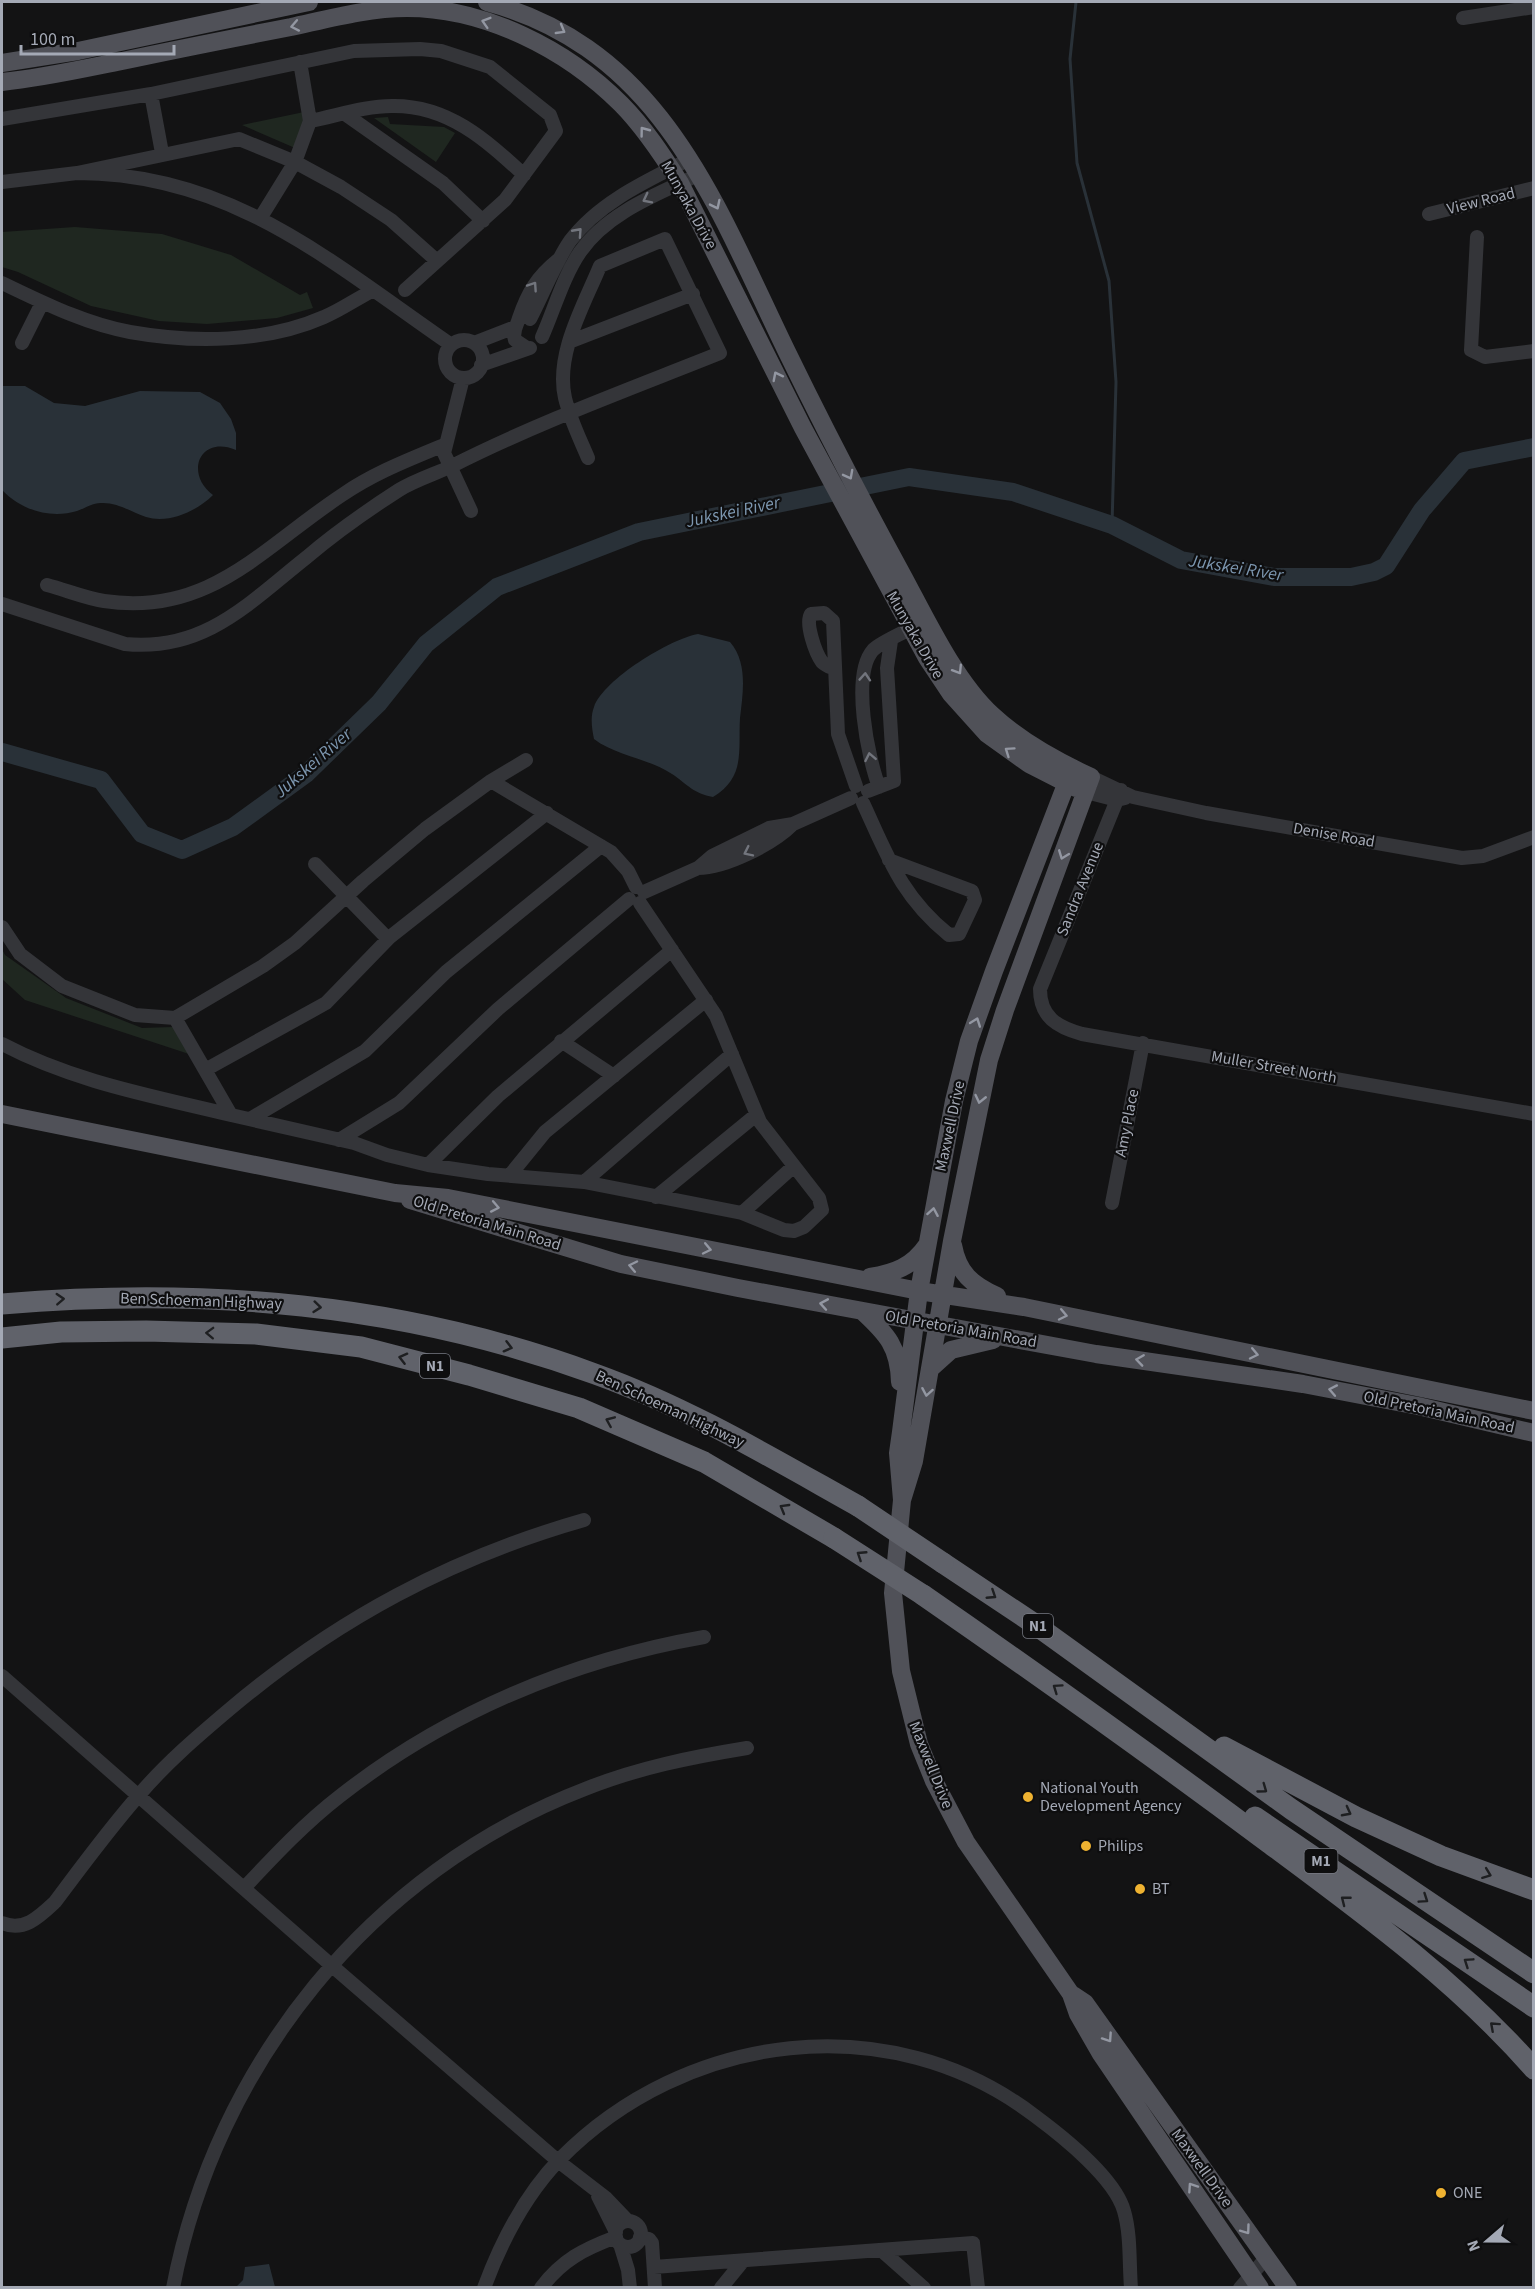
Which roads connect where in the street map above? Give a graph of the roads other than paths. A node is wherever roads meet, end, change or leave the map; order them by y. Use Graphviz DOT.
graph roads {
  1 [pos="309,2"];
  2 [pos="487,2"];
  3 [pos="1533,7"];
  4 [pos="1463,18"];
  5 [pos="300,62"];
  6 [pos="2,63"];
  7 [pos="2,82"];
  8 [pos="151,94"];
  9 [pos="345,114"];
  10 [pos="2,119"];
  11 [pos="310,121"];
  12 [pos="162,153"];
  13 [pos="295,162"];
  14 [pos="695,166"];
  15 [pos="77,173"];
  16 [pos="524,175"];
  17 [pos="676,176"];
  18 [pos="2,182"];
  19 [pos="1533,188"];
  20 [pos="1429,214"];
  21 [pos="261,217"];
  22 [pos="483,221"];
  23 [pos="1476,237"];
  24 [pos="436,260"];
  25 [pos="2,283"];
  26 [pos="405,290"];
  27 [pos="372,291"];
  28 [pos="693,294"];
  29 [pos="42,303"];
  30 [pos="521,323"];
  31 [pos="542,338"];
  32 [pos="569,342"];
  33 [pos="22,343"];
  34 [pos="474,343"];
  35 [pos="450,345"];
  36 [pos="527,348"];
  37 [pos="1533,351"];
  38 [pos="482,365"];
  39 [pos="463,378"];
  40 [pos="569,413"];
  41 [pos="444,445"];
  42 [pos="588,458"];
  43 [pos="449,467"];
  44 [pos="471,511"];
  45 [pos="47,585"];
  46 [pos="2,604"];
  47 [pos="928,620"];
  48 [pos="911,629"];
  49 [pos="891,641"];
  50 [pos="835,669"];
  51 [pos="865,713"];
  52 [pos="890,713"];
  53 [pos="525,760"];
  54 [pos="1034,767"];
  55 [pos="1069,776"];
  56 [pos="491,781"];
  57 [pos="1088,785"];
  58 [pos="863,793"];
  59 [pos="1124,795"];
  60 [pos="547,813"];
  61 [pos="1051,826"];
  62 [pos="1533,837"];
  63 [pos="601,846"];
  64 [pos="889,860"];
  65 [pos="315,864"];
  66 [pos="638,895"];
  67 [pos="346,896"];
  68 [pos="2,927"];
  69 [pos="388,939"];
  70 [pos="672,950"];
  71 [pos="1040,988"];
  72 [pos="706,1000"];
  73 [pos="175,1018"];
  74 [pos="561,1041"];
  75 [pos="1143,1043"];
  76 [pos="2,1044"];
  77 [pos="732,1054"];
  78 [pos="206,1070"];
  79 [pos="615,1076"];
  80 [pos="2,1114"];
  81 [pos="1533,1114"];
  82 [pos="231,1115"];
  83 [pos="756,1115"];
  84 [pos="250,1119"];
  85 [pos="339,1140"];
  86 [pos="428,1165"];
  87 [pos="794,1166"];
  88 [pos="510,1175"];
  89 [pos="584,1182"];
  90 [pos="395,1193"];
  91 [pos="656,1197"];
  92 [pos="1112,1203"];
  93 [pos="742,1213"];
  94 [pos="952,1240"];
  95 [pos="928,1244"];
  96 [pos="859,1279"];
  97 [pos="920,1291"];
  98 [pos="944,1293"];
  99 [pos="2,1304"];
  100 [pos="1024,1307"];
  101 [pos="862,1311"];
  102 [pos="917,1321"];
  103 [pos="940,1325"];
  104 [pos="1007,1337"];
  105 [pos="2,1338"];
  106 [pos="931,1368"];
  107 [pos="1533,1411"];
  108 [pos="902,1423"];
  109 [pos="1533,1433"];
  110 [pos="902,1500"];
  111 [pos="584,1520"];
  112 [pos="704,1637"];
  113 [pos="2,1676"];
  114 [pos="1131,1693"];
  115 [pos="1105,1721"];
  116 [pos="747,1748"];
  117 [pos="139,1795"];
  118 [pos="245,1887"];
  119 [pos="1533,1890"];
  120 [pos="2,1923"];
  121 [pos="331,1965"];
  122 [pos="1533,1973"];
  123 [pos="1071,1994"];
  124 [pos="1533,2007"];
  125 [pos="1533,2069"];
  126 [pos="558,2161"];
  127 [pos="596,2192"];
  128 [pos="628,2221"];
  129 [pos="625,2239"];
  130 [pos="881,2250"];
  131 [pos="743,2261"];
  132 [pos="654,2266"];
  133 [pos="1270,2273"];
  134 [pos="1251,2283"];
  135 [pos="173,2288"];
  136 [pos="484,2288"];
  137 [pos="541,2288"];
  138 [pos="630,2288"];
  139 [pos="655,2288"];
  140 [pos="721,2288"];
  141 [pos="924,2288"];
  142 [pos="978,2288"];
  143 [pos="1131,2288"];
  144 [pos="1288,2288"];
  1 -- 6 [label="main road"];
  2 -- 14 [label="main road, Munyaka Drive, one-way"];
  3 -- 4 [label="street"];
  5 -- 8 [label="street"];
  5 -- 11 [label="street"];
  5 -- 16 [label="street"];
  17 -- 7 [label="main road, Munyaka Drive, one-way"];
  8 -- 10 [label="street"];
  8 -- 12 [label="street"];
  9 -- 11 [label="street"];
  9 -- 16 [label="street"];
  9 -- 22 [label="street"];
  11 -- 13 [label="street"];
  12 -- 13 [label="street"];
  12 -- 15 [label="street"];
  13 -- 21 [label="street"];
  13 -- 24 [label="street"];
  14 -- 17 [label="street"];
  14 -- 47 [label="main road, Munyaka Drive, one-way"];
  15 -- 18 [label="street"];
  15 -- 21 [label="street"];
  16 -- 22 [label="street"];
  30 -- 17 [label="street, one-way"];
  17 -- 31 [label="street, one-way"];
  48 -- 17 [label="main road, Munyaka Drive, one-way"];
  19 -- 20 [label="street, View Road"];
  21 -- 27 [label="street"];
  22 -- 24 [label="street"];
  23 -- 37 [label="street"];
  24 -- 26 [label="street"];
  25 -- 29 [label="street"];
  27 -- 29 [label="street"];
  27 -- 35 [label="street"];
  28 -- 32 [label="street"];
  28 -- 32 [label="street"];
  28 -- 40 [label="street"];
  29 -- 33 [label="street"];
  30 -- 31 [label="street"];
  30 -- 34 [label="street"];
  30 -- 36 [label="street"];
  31 -- 36 [label="street"];
  32 -- 40 [label="street"];
  34 -- 35 [label="street"];
  34 -- 38 [label="street"];
  35 -- 39 [label="street"];
  36 -- 38 [label="street"];
  38 -- 39 [label="street"];
  39 -- 41 [label="street"];
  40 -- 42 [label="street"];
  40 -- 43 [label="street"];
  41 -- 43 [label="street"];
  41 -- 45 [label="street"];
  43 -- 44 [label="street"];
  43 -- 46 [label="street"];
  47 -- 48 [label="street"];
  47 -- 55 [label="main road, Munyaka Drive, one-way"];
  48 -- 49 [label="street"];
  54 -- 48 [label="main road, Munyaka Drive, one-way"];
  51 -- 49 [label="street, one-way"];
  49 -- 52 [label="street"];
  50 -- 58 [label="street"];
  51 -- 52 [label="street"];
  58 -- 51 [label="street, one-way"];
  52 -- 58 [label="street"];
  53 -- 56 [label="street"];
  54 -- 55 [label="main road, Munyaka Drive"];
  54 -- 61 [label="main road"];
  55 -- 57 [label="main road"];
  55 -- 61 [label="main road, Maxwell Drive"];
  56 -- 60 [label="street"];
  56 -- 67 [label="street"];
  57 -- 59 [label="street, Denise Road"];
  57 -- 94 [label="main road, Maxwell Drive, one-way"];
  58 -- 64 [label="street"];
  58 -- 66 [label="street"];
  59 -- 62 [label="street, Denise Road"];
  59 -- 71 [label="street, Sandra Avenue"];
  60 -- 63 [label="street"];
  60 -- 69 [label="street"];
  95 -- 61 [label="main road, Maxwell Drive, one-way"];
  63 -- 66 [label="street"];
  63 -- 84 [label="street"];
  64 -- 64 [label="street"];
  65 -- 67 [label="street"];
  66 -- 70 [label="street"];
  66 -- 85 [label="street"];
  67 -- 69 [label="street"];
  67 -- 73 [label="street"];
  68 -- 73 [label="street"];
  69 -- 78 [label="street"];
  70 -- 72 [label="street"];
  70 -- 74 [label="street"];
  71 -- 75 [label="street, Muller Street North"];
  72 -- 77 [label="street"];
  72 -- 79 [label="street"];
  73 -- 78 [label="street"];
  74 -- 79 [label="street"];
  74 -- 86 [label="street"];
  75 -- 81 [label="street, Muller Street North"];
  75 -- 92 [label="street, Amy Place"];
  76 -- 82 [label="street"];
  77 -- 83 [label="street"];
  77 -- 89 [label="street"];
  78 -- 82 [label="street"];
  79 -- 88 [label="street"];
  80 -- 90 [label="main road, Old Pretoria Main Road"];
  82 -- 84 [label="street"];
  83 -- 87 [label="street"];
  83 -- 91 [label="street"];
  84 -- 85 [label="street"];
  85 -- 86 [label="street"];
  86 -- 88 [label="street"];
  87 -- 93 [label="street"];
  87 -- 93 [label="street"];
  88 -- 89 [label="street"];
  89 -- 91 [label="street"];
  90 -- 96 [label="main road, Old Pretoria Main Road, one-way"];
  101 -- 90 [label="main road, Old Pretoria Main Road, one-way"];
  91 -- 93 [label="street"];
  94 -- 98 [label="main road, Maxwell Drive"];
  94 -- 100 [label="main road"];
  95 -- 96 [label="main road"];
  95 -- 97 [label="main road, Maxwell Drive"];
  96 -- 97 [label="main road, Old Pretoria Main Road"];
  97 -- 98 [label="main road, Old Pretoria Main Road"];
  97 -- 102 [label="main road, Maxwell Drive"];
  98 -- 100 [label="main road, Old Pretoria Main Road"];
  98 -- 103 [label="main road, Maxwell Drive"];
  99 -- 114 [label="highway, Ben Schoeman Highway / N1, one-way, bridge"];
  100 -- 107 [label="main road, Old Pretoria Main Road, one-way"];
  101 -- 102 [label="main road, Old Pretoria Main Road"];
  101 -- 108 [label="main road"];
  102 -- 103 [label="main road, Old Pretoria Main Road"];
  102 -- 108 [label="main road, Maxwell Drive"];
  103 -- 104 [label="main road, Old Pretoria Main Road"];
  103 -- 106 [label="main road, Maxwell Drive"];
  104 -- 106 [label="main road"];
  109 -- 104 [label="main road, Old Pretoria Main Road, one-way"];
  115 -- 105 [label="highway, Ben Schoeman Highway / N1, one-way, bridge"];
  106 -- 110 [label="main road, Maxwell Drive, one-way"];
  108 -- 110 [label="main road, Maxwell Drive"];
  110 -- 123 [label="main road, Maxwell Drive"];
  111 -- 117 [label="street"];
  112 -- 118 [label="street"];
  113 -- 117 [label="street"];
  114 -- 119 [label="highway, one-way"];
  114 -- 122 [label="highway, M1, one-way"];
  124 -- 115 [label="highway, M1, one-way"];
  125 -- 115 [label="highway, one-way"];
  116 -- 121 [label="street"];
  117 -- 118 [label="street"];
  117 -- 120 [label="street"];
  118 -- 121 [label="street"];
  121 -- 126 [label="street"];
  121 -- 135 [label="street"];
  123 -- 133 [label="main road, Maxwell Drive, one-way"];
  134 -- 123 [label="main road, Maxwell Drive, one-way"];
  126 -- 127 [label="street"];
  126 -- 136 [label="street"];
  126 -- 143 [label="street"];
  127 -- 128 [label="street"];
  127 -- 129 [label="street"];
  128 -- 129 [label="street"];
  128 -- 129 [label="street"];
  129 -- 132 [label="street"];
  129 -- 137 [label="street"];
  129 -- 138 [label="street"];
  130 -- 131 [label="street"];
  130 -- 141 [label="street"];
  130 -- 142 [label="street"];
  131 -- 132 [label="street"];
  131 -- 140 [label="street"];
  132 -- 139 [label="street"];
  133 -- 134 [label="street"];
  133 -- 144 [label="main road, Maxwell Drive"];
}
